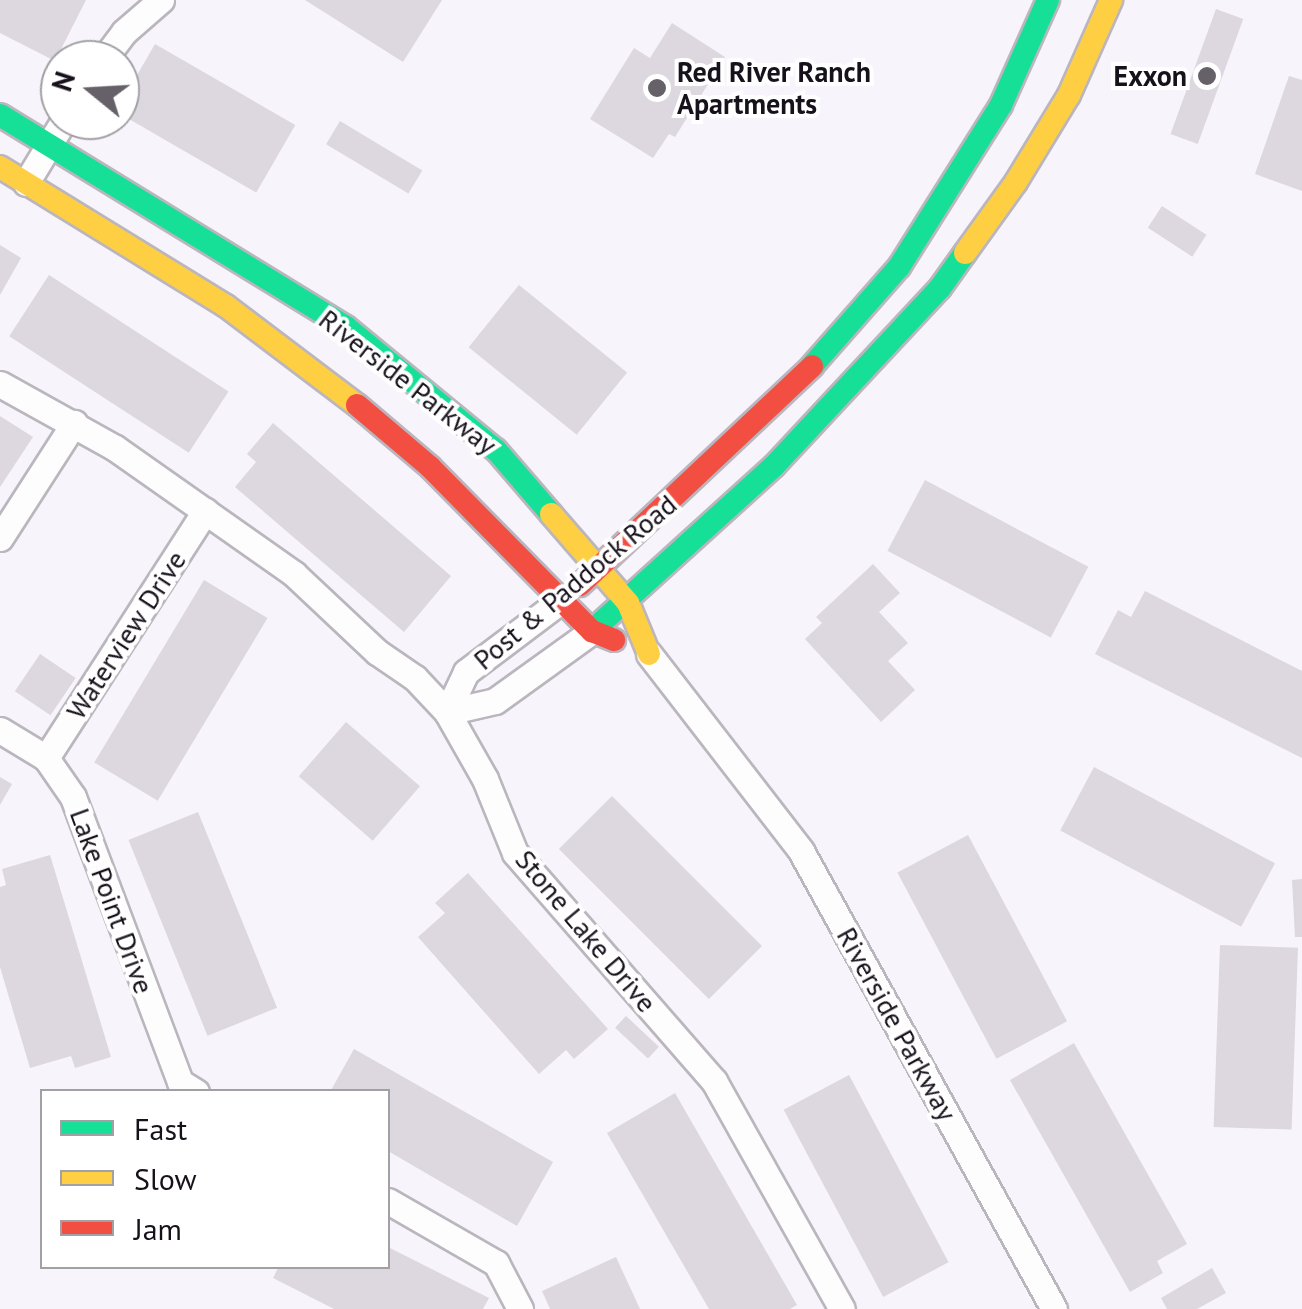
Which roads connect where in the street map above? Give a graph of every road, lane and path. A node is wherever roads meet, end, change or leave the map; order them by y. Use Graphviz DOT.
graph roads {
  1 [pos="161,0"];
  2 [pos="1048,0"];
  3 [pos="1111,0"];
  4 [pos="118,40"];
  5 [pos="0,115"];
  6 [pos="52,140"];
  7 [pos="49,146"];
  8 [pos="0,167"];
  9 [pos="26,183"];
  10 [pos="915,242"];
  11 [pos="961,260"];
  12 [pos="0,384"];
  13 [pos="74,423"];
  14 [pos="205,511"];
  15 [pos="0,538"];
  16 [pos="598,569"];
  17 [pos="562,599"];
  18 [pos="628,603"];
  19 [pos="592,632"];
  20 [pos="649,654"];
  21 [pos="447,712"];
  22 [pos="0,730"];
  23 [pos="46,758"];
  24 [pos="191,1089"];
  25 [pos="390,1202"];
  26 [pos="520,1309"];
  27 [pos="842,1309"];
  28 [pos="1054,1309"];
  1 -- 4 [label="street"];
  2 -- 10 [label="street, Post & Paddock Road"];
  3 -- 11 [label="street, Post & Paddock Road"];
  5 -- 7 [label="street, Riverside Parkway"];
  6 -- 7 [label="street"];
  7 -- 9 [label="street"];
  7 -- 16 [label="street, Riverside Parkway"];
  8 -- 9 [label="street, Riverside Parkway"];
  9 -- 17 [label="street, Riverside Parkway"];
  10 -- 11 [label="street"];
  10 -- 16 [label="street, Post & Paddock Road"];
  11 -- 18 [label="street, Post & Paddock Road"];
  12 -- 13 [label="street, Stone Lake Drive"];
  13 -- 14 [label="street, Stone Lake Drive"];
  13 -- 15 [label="street"];
  14 -- 21 [label="street, Stone Lake Drive"];
  14 -- 23 [label="street, Waterview Drive"];
  16 -- 17 [label="street, Post & Paddock Road"];
  16 -- 18 [label="street, Riverside Parkway"];
  17 -- 19 [label="street, Riverside Parkway"];
  17 -- 21 [label="street, Post & Paddock Road"];
  18 -- 19 [label="street, Post & Paddock Road"];
  18 -- 20 [label="street, Riverside Parkway"];
  19 -- 20 [label="street, Riverside Parkway"];
  19 -- 21 [label="street, Post & Paddock Road"];
  20 -- 28 [label="street, Riverside Parkway"];
  21 -- 27 [label="street, Stone Lake Drive"];
  22 -- 23 [label="street, Lake Point Drive"];
  23 -- 24 [label="street, Lake Point Drive"];
  25 -- 26 [label="street"];
}
